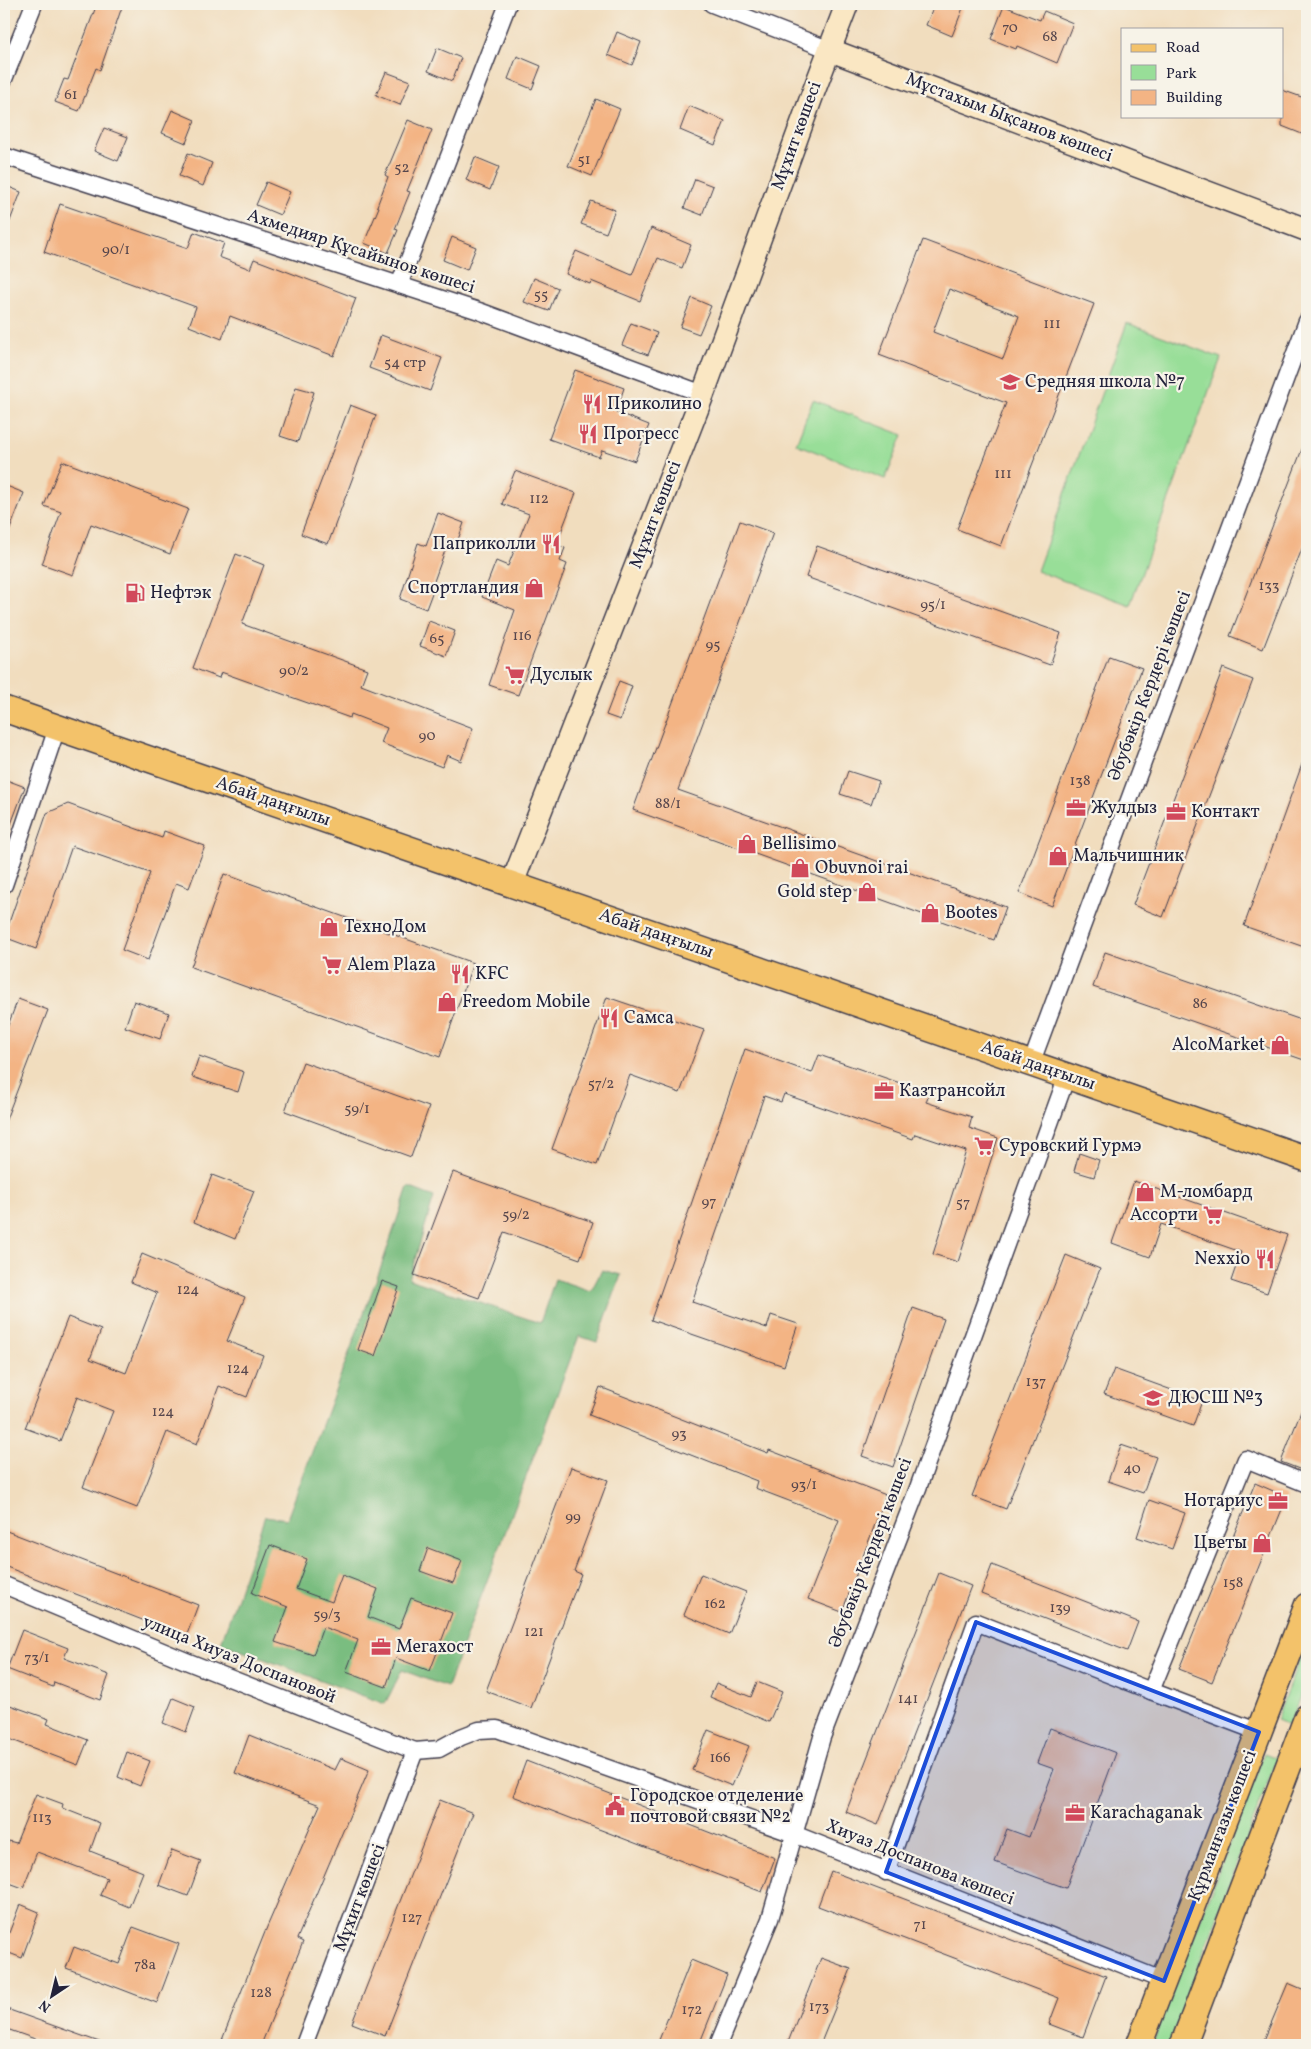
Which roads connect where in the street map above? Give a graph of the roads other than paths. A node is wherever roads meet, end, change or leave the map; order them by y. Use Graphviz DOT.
graph roads {
  1 [pos="34,4"];
  2 [pos="508,4"];
  3 [pos="712,4"];
  4 [pos="848,4"];
  5 [pos="830,50"];
  6 [pos="4,80"];
  7 [pos="4,156"];
  8 [pos="1307,230"];
  9 [pos="399,285"];
  10 [pos="1307,321"];
  11 [pos="704,394"];
  12 [pos="4,709"];
  13 [pos="57,728"];
  14 [pos="512,884"];
  15 [pos="4,885"];
  16 [pos="1030,1064"];
  17 [pos="1067,1076"];
  18 [pos="1307,1159"];
  19 [pos="1307,1484"];
  20 [pos="4,1585"];
  21 [pos="1307,1606"];
  22 [pos="1151,1690"];
  23 [pos="1307,1717"];
  24 [pos="1259,1732"];
  25 [pos="461,1737"];
  26 [pos="1296,1746"];
  27 [pos="415,1751"];
  28 [pos="794,1834"];
  29 [pos="886,1872"];
  30 [pos="1164,1981"];
  31 [pos="304,2045"];
  32 [pos="718,2045"];
  33 [pos="1139,2045"];
  34 [pos="1184,2045"];
  1 -- 6 [label="street"];
  2 -- 9 [label="street"];
  3 -- 5 [label="street, Мұстахым Ықсанов көшесі"];
  4 -- 5 [label="street, Мұхит көшесі"];
  5 -- 8 [label="street, Мұстахым Ықсанов көшесі"];
  5 -- 11 [label="street, Мұхит көшесі"];
  7 -- 9 [label="street, Ахмедияр Құсайынов көшесі"];
  9 -- 11 [label="street, Ахмедияр Құсайынов көшесі"];
  10 -- 16 [label="street, Әбубәкір Кердері көшесі"];
  11 -- 14 [label="street, Мұхит көшесі"];
  12 -- 13 [label="main road, Абай даңғылы"];
  13 -- 14 [label="main road, Абай даңғылы"];
  13 -- 15 [label="street"];
  14 -- 16 [label="main road, Абай даңғылы"];
  16 -- 17 [label="main road, Абай даңғылы"];
  17 -- 18 [label="main road, Абай даңғылы"];
  17 -- 28 [label="street, Әбубәкір Кердері көшесі"];
  19 -- 22 [label="street"];
  20 -- 27 [label="street, улица Хиуаз Доспановой"];
  21 -- 24 [label="main road, Құрманғазы көшесі"];
  22 -- 24 [label="street"];
  22 -- 29 [label="street"];
  23 -- 26 [label="main road"];
  24 -- 26 [label="main road"];
  24 -- 30 [label="main road, Құрманғазы көшесі"];
  25 -- 27 [label="street, улица Хиуаз Доспановой"];
  25 -- 28 [label="street, Хиуаз Доспанова көшесі"];
  26 -- 34 [label="main road"];
  27 -- 31 [label="street, Мұхит көшесі"];
  28 -- 29 [label="street, Хиуаз Доспанова көшесі"];
  28 -- 32 [label="street, Әбубәкір Кердері көшесі"];
  29 -- 30 [label="street, Хиуаз Доспанова көшесі"];
  30 -- 33 [label="main road, Құрманғазы көшесі"];
}
